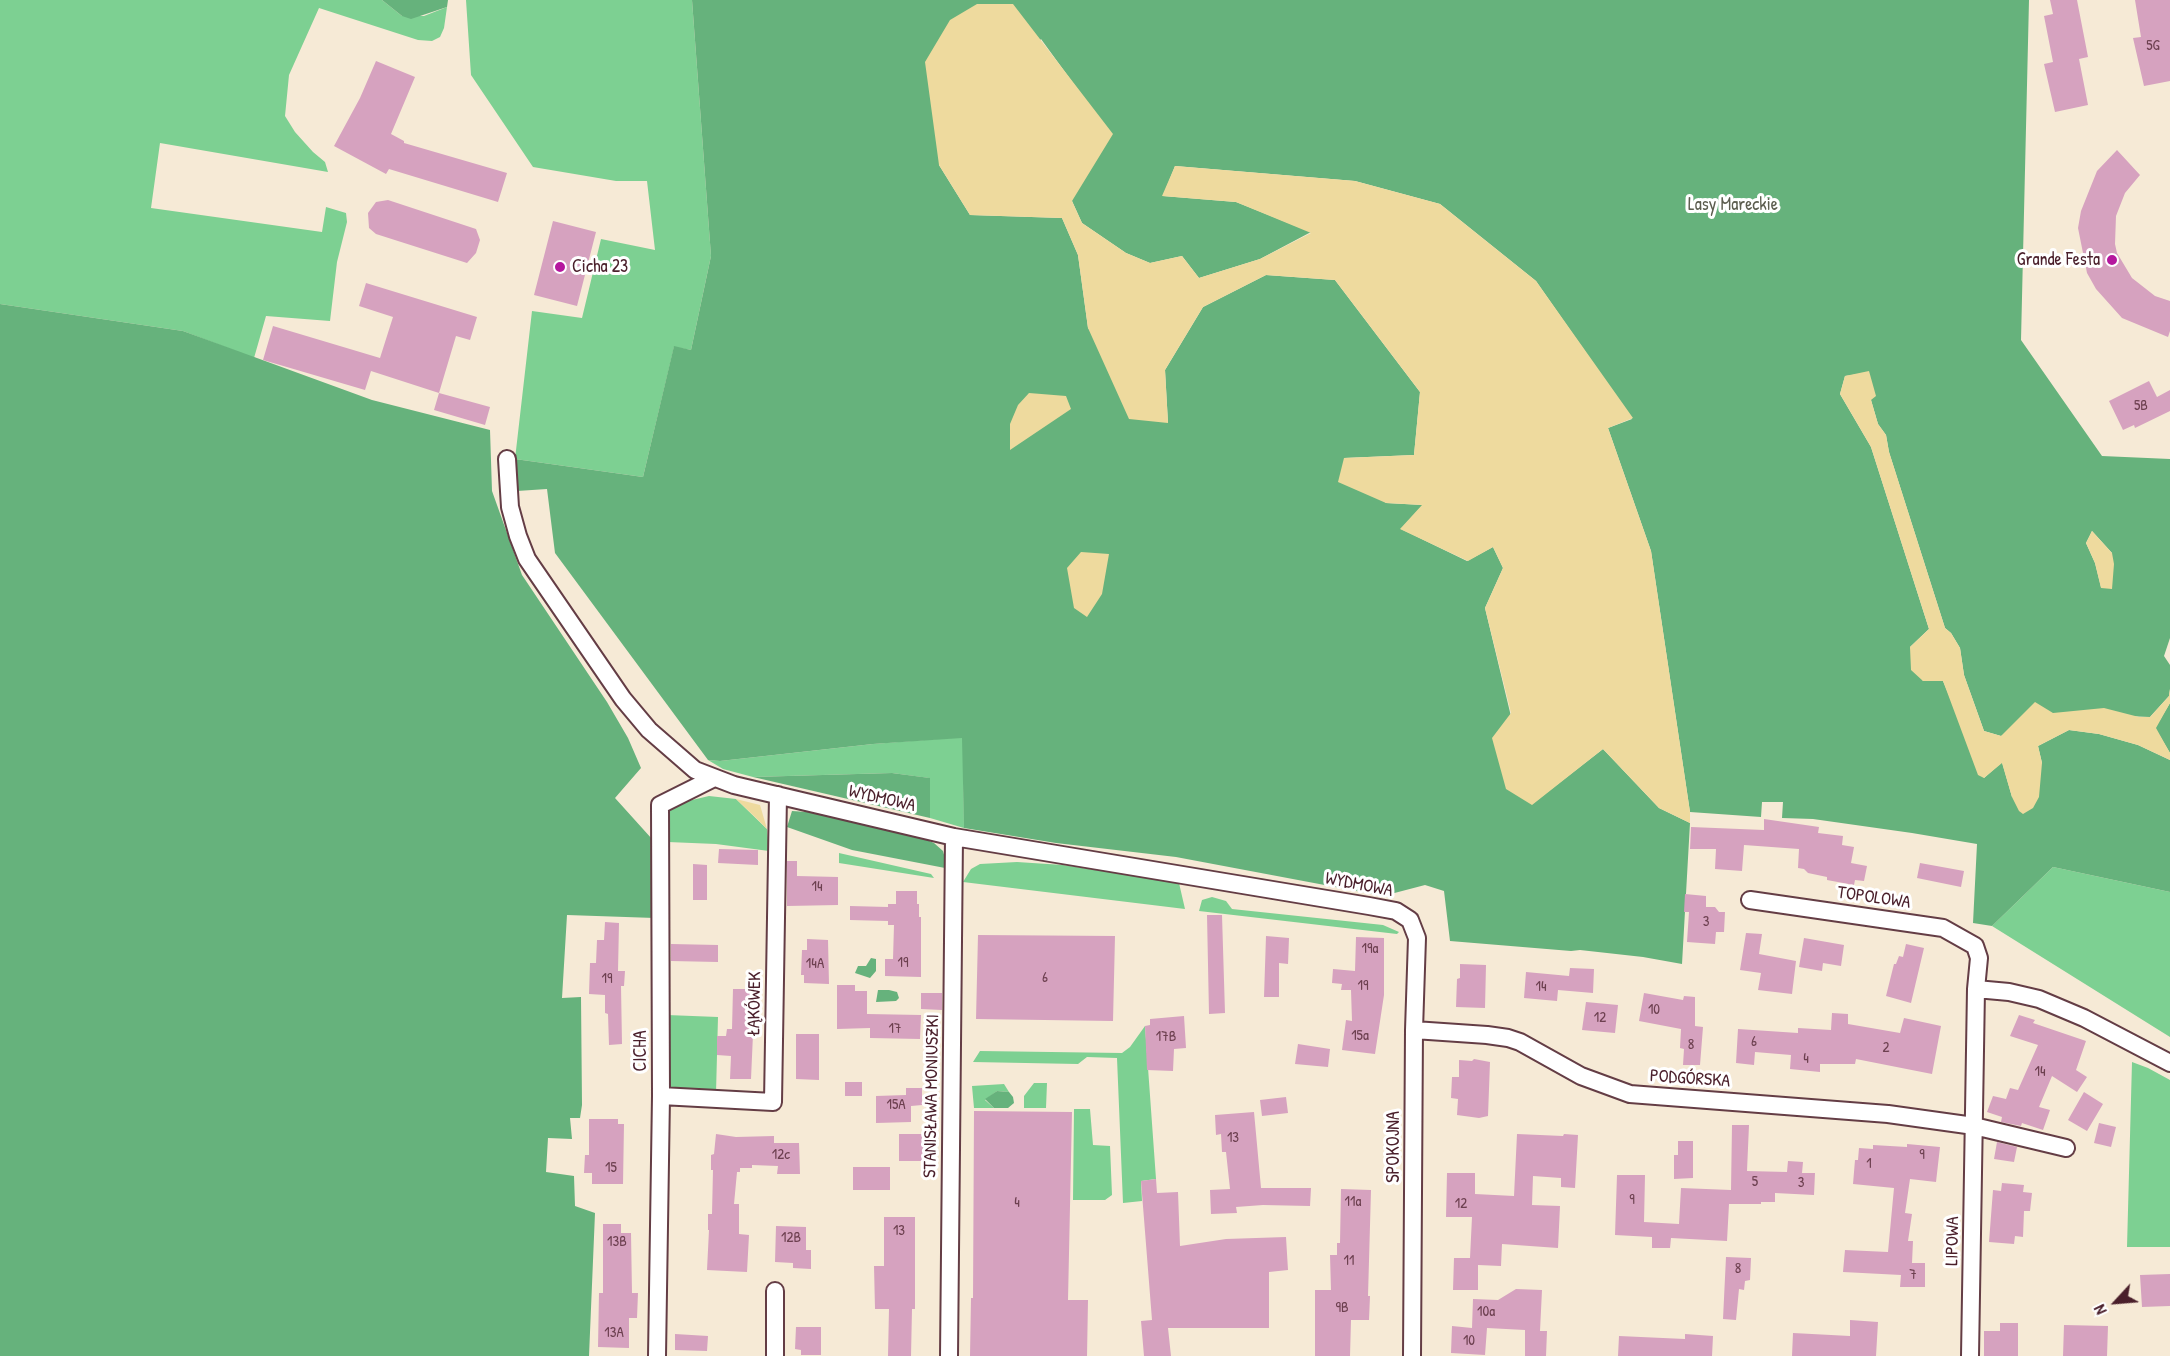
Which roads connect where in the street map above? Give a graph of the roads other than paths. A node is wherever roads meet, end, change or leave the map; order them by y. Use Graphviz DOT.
graph roads {
  1 [pos="507,459"];
  2 [pos="714,778"];
  3 [pos="778,795"];
  4 [pos="954,837"];
  5 [pos="1750,900"];
  6 [pos="1417,938"];
  7 [pos="1979,958"];
  8 [pos="1976,989"];
  9 [pos="1414,1030"];
  10 [pos="2170,1063"];
  11 [pos="661,1096"];
  12 [pos="1974,1126"];
  13 [pos="2066,1148"];
  14 [pos="775,1291"];
  15 [pos="657,1356"];
  16 [pos="775,1356"];
  17 [pos="949,1356"];
  18 [pos="1412,1356"];
  19 [pos="1970,1356"];
  1 -- 2 [label="street, WYDMOWA"];
  2 -- 3 [label="street, WYDMOWA"];
  2 -- 11 [label="street, CICHA"];
  3 -- 4 [label="street, WYDMOWA"];
  3 -- 11 [label="street, ŁĄKÓWEK"];
  4 -- 6 [label="street, WYDMOWA"];
  4 -- 17 [label="street, STANISŁAWA MONIUSZKI"];
  5 -- 7 [label="street, TOPOLOWA"];
  6 -- 9 [label="street, SPOKOJNA"];
  7 -- 8 [label="street, LIPOWA"];
  8 -- 10 [label="street"];
  8 -- 12 [label="street, LIPOWA"];
  9 -- 12 [label="street, PODGÓRSKA"];
  9 -- 18 [label="street, SPOKOJNA"];
  11 -- 15 [label="street, CICHA"];
  12 -- 13 [label="street"];
  12 -- 19 [label="street, LIPOWA"];
  14 -- 16 [label="street"];
}
